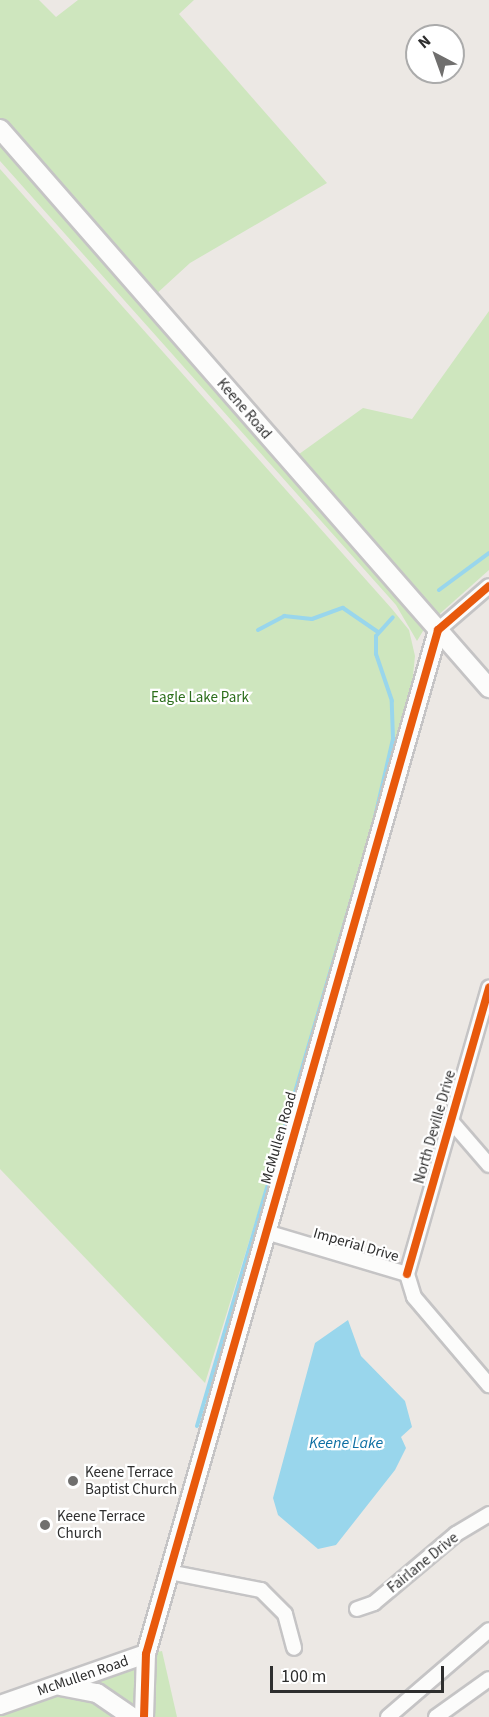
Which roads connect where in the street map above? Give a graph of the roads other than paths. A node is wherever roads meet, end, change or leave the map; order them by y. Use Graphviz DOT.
graph roads {
  1 [pos="0,129"];
  2 [pos="489,586"];
  3 [pos="438,630"];
  4 [pos="489,688"];
  5 [pos="489,988"];
  6 [pos="451,1120"];
  7 [pos="489,1165"];
  8 [pos="266,1232"];
  9 [pos="407,1274"];
  10 [pos="489,1386"];
  11 [pos="489,1514"];
  12 [pos="169,1572"];
  13 [pos="357,1609"];
  14 [pos="489,1630"];
  15 [pos="294,1648"];
  16 [pos="146,1654"];
  17 [pos="489,1679"];
  18 [pos="55,1686"];
  19 [pos="0,1705"];
  20 [pos="132,1717"];
  21 [pos="144,1717"];
  22 [pos="388,1717"];
  23 [pos="436,1717"];
  1 -- 3 [label="street, Keene Road"];
  2 -- 3 [label="street"];
  3 -- 4 [label="street, Keene Road"];
  3 -- 8 [label="street, McMullen Road"];
  5 -- 6 [label="street, North Deville Drive"];
  6 -- 7 [label="street"];
  6 -- 9 [label="street, North Deville Drive"];
  8 -- 9 [label="street, Imperial Drive"];
  8 -- 12 [label="street, McMullen Road"];
  9 -- 10 [label="street, Imperial Drive"];
  11 -- 13 [label="street, Fairlane Drive"];
  12 -- 15 [label="street"];
  12 -- 16 [label="street, McMullen Road"];
  14 -- 22 [label="street"];
  16 -- 18 [label="street, McMullen Road"];
  16 -- 21 [label="street"];
  17 -- 23 [label="street"];
  18 -- 19 [label="street, McMullen Road"];
  18 -- 20 [label="street"];
}
